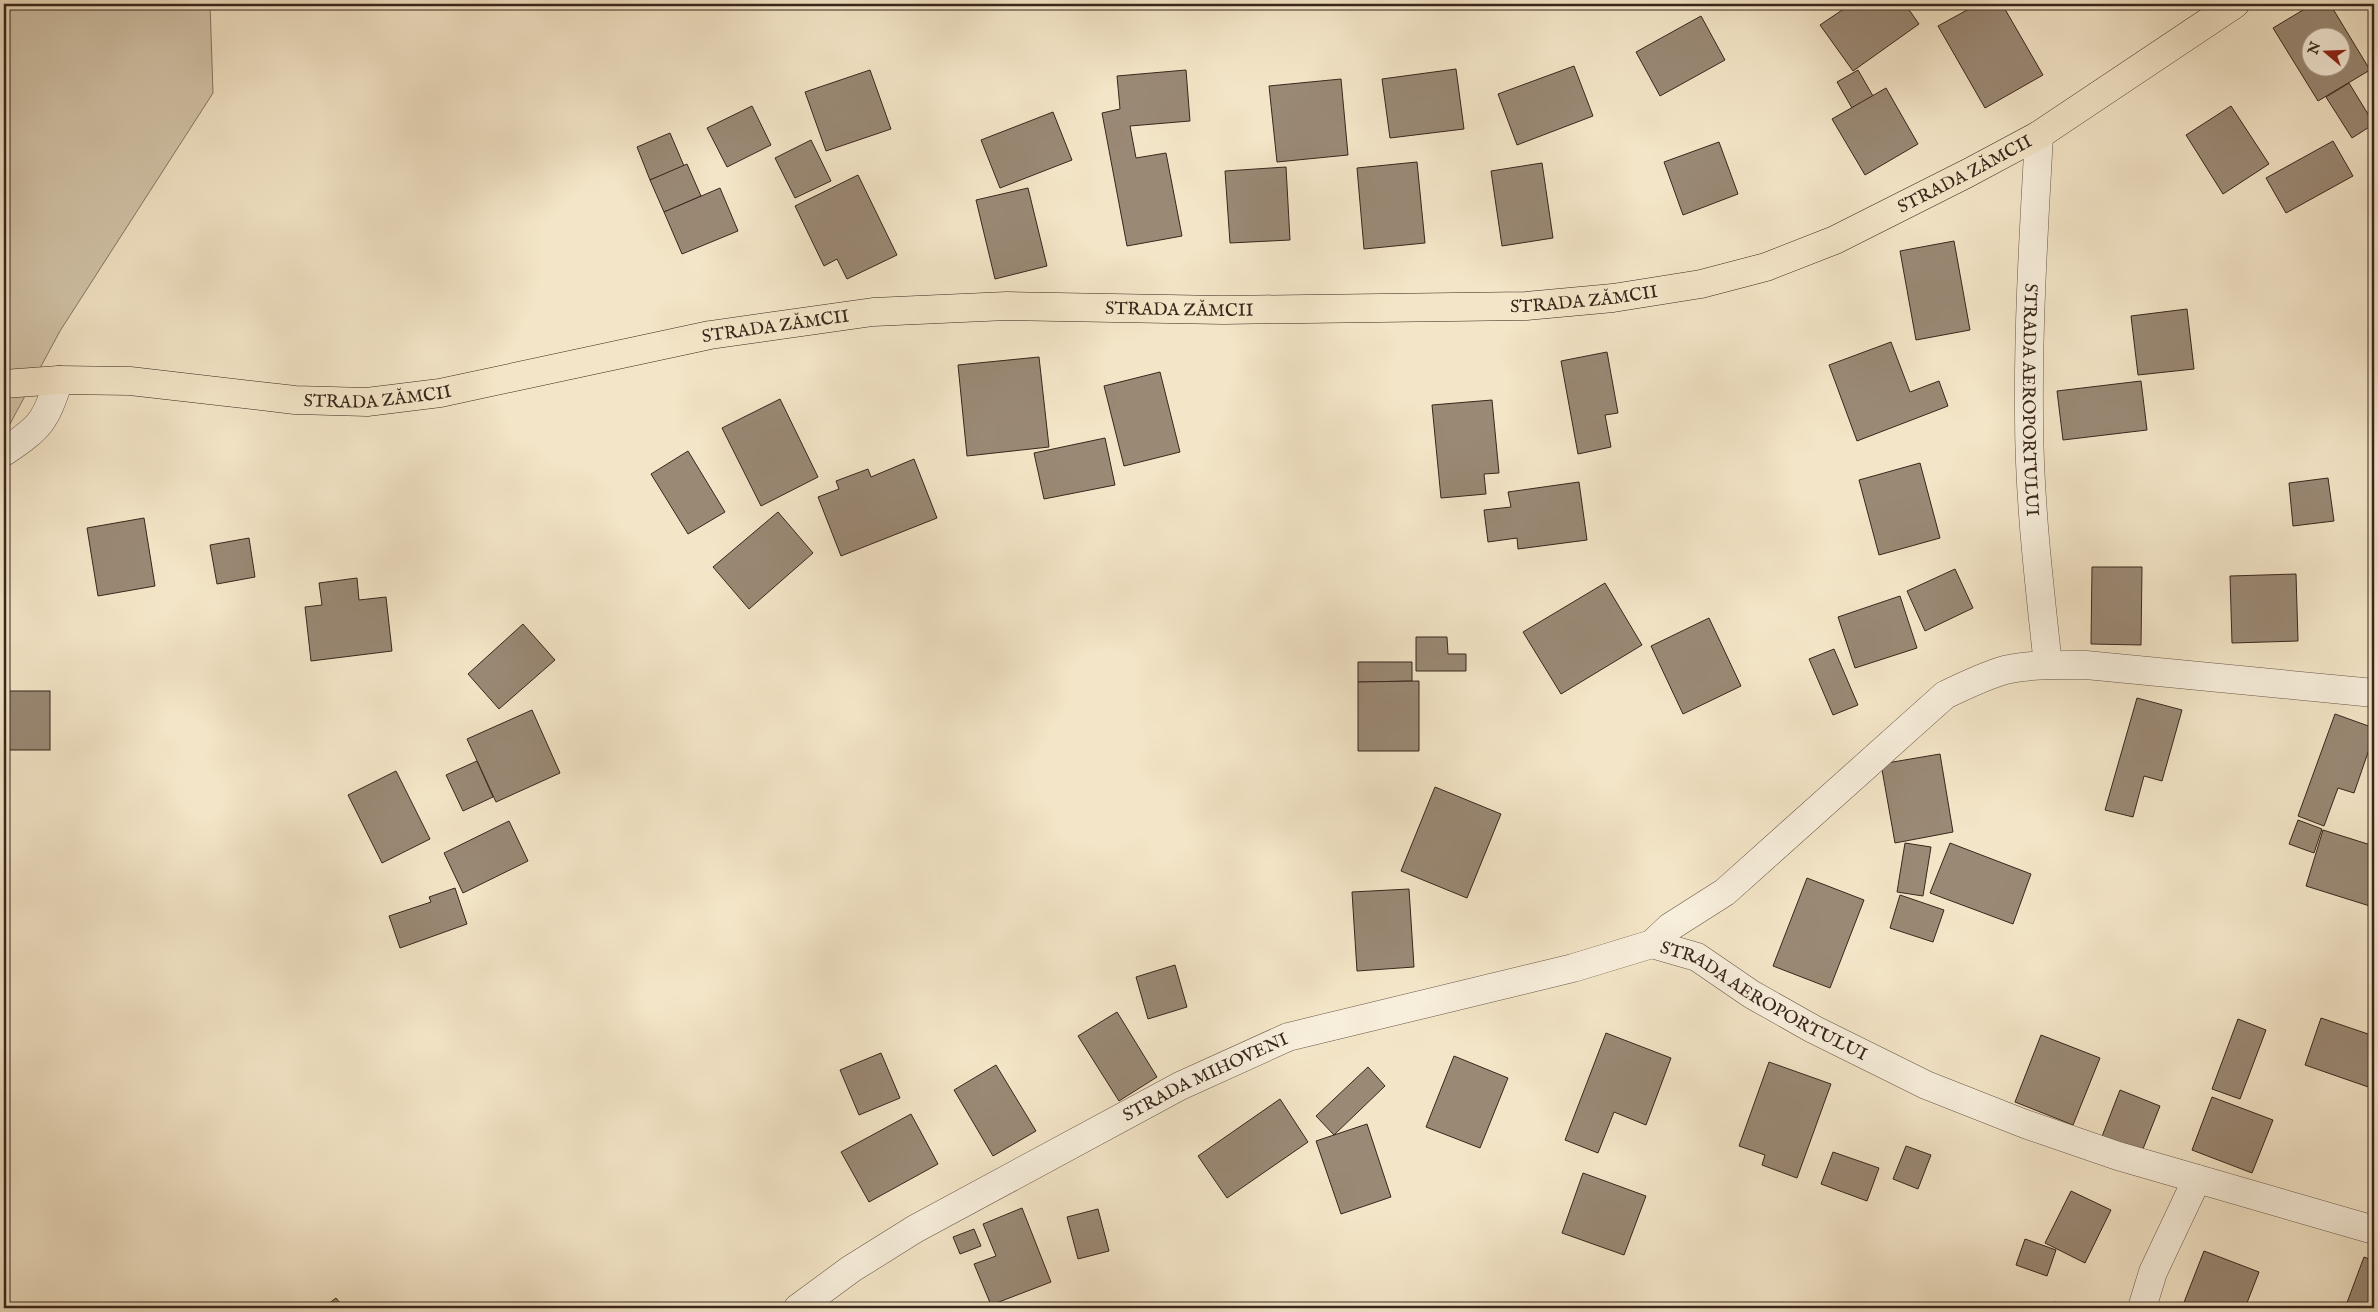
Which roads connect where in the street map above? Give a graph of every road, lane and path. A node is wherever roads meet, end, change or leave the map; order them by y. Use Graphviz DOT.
graph roads {
  1 [pos="2235,4"];
  2 [pos="2039,135"];
  3 [pos="59,380"];
  4 [pos="4,384"];
  5 [pos="4,452"];
  6 [pos="2048,665"];
  7 [pos="2374,693"];
  8 [pos="1652,944"];
  9 [pos="2197,1179"];
  10 [pos="2374,1230"];
  11 [pos="798,1308"];
  12 [pos="2142,1308"];
  1 -- 2 [label="main road, STRADA ZĂMCII"];
  2 -- 3 [label="main road, STRADA ZĂMCII"];
  2 -- 6 [label="street, STRADA AEROPORTULUI"];
  3 -- 4 [label="main road, STRADA ZĂMCII"];
  3 -- 5 [label="street"];
  6 -- 7 [label="street, STRADA AEROPORTULUI"];
  6 -- 8 [label="street, STRADA AEROPORTULUI"];
  8 -- 9 [label="street, STRADA AEROPORTULUI"];
  8 -- 11 [label="street, STRADA MIHOVENI"];
  9 -- 10 [label="street, STRADA AEROPORTULUI"];
  9 -- 12 [label="street"];
}
